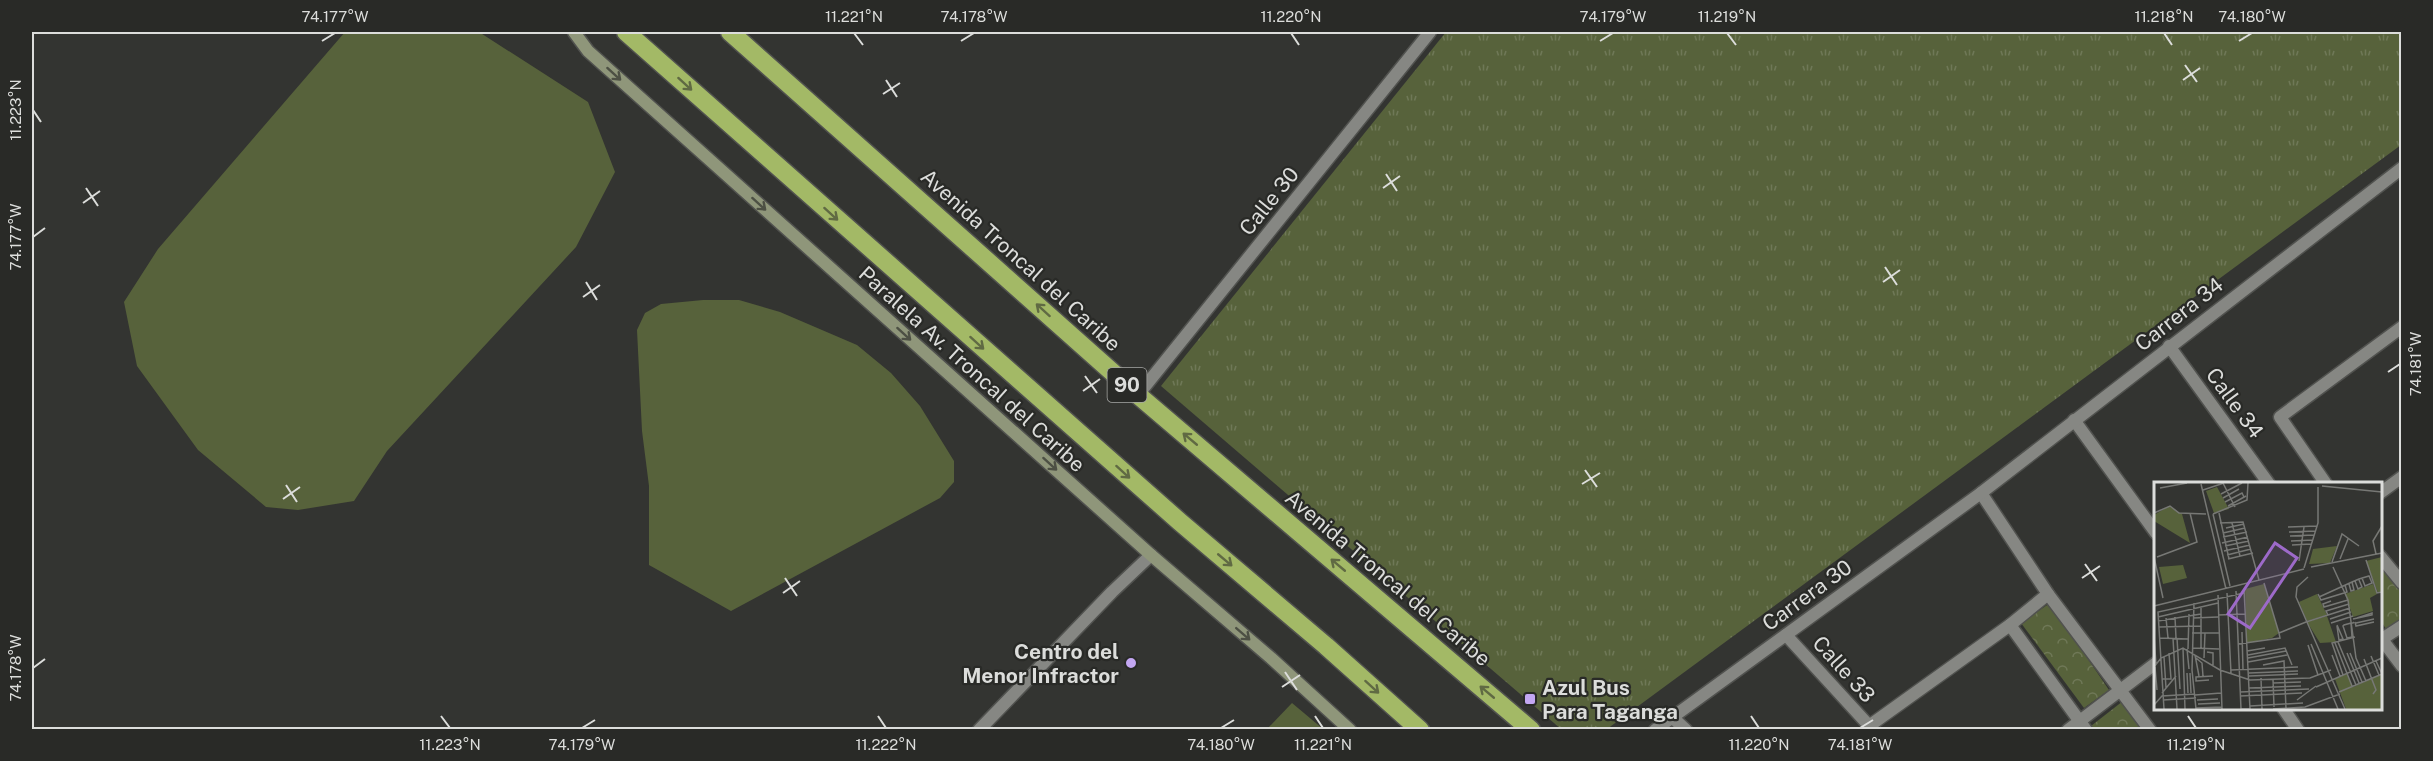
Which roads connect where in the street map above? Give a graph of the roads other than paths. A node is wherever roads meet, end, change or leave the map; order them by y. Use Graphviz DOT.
graph roads {
  1 [pos="574,32"];
  2 [pos="626,32"];
  3 [pos="730,32"];
  4 [pos="1430,32"];
  5 [pos="2402,168"];
  6 [pos="2402,327"];
  7 [pos="2169,346"];
  8 [pos="1138,394"];
  9 [pos="2074,420"];
  10 [pos="2402,477"];
  11 [pos="2268,482"];
  12 [pos="2325,482"];
  13 [pos="2382,492"];
  14 [pos="1981,493"];
  15 [pos="2154,530"];
  16 [pos="1151,555"];
  17 [pos="2382,558"];
  18 [pos="2402,583"];
  19 [pos="2048,594"];
  20 [pos="2010,625"];
  21 [pos="2402,626"];
  22 [pos="1786,635"];
  23 [pos="2382,637"];
  24 [pos="2382,639"];
  25 [pos="2154,664"];
  26 [pos="2402,666"];
  27 [pos="2120,689"];
  28 [pos="2284,710"];
  29 [pos="1672,717"];
  30 [pos="2083,725"];
  31 [pos="1871,728"];
  32 [pos="979,729"];
  33 [pos="1350,729"];
  34 [pos="1420,729"];
  35 [pos="1532,729"];
  36 [pos="1656,729"];
  37 [pos="1686,729"];
  38 [pos="2068,729"];
  39 [pos="2150,729"];
  40 [pos="2298,729"];
  1 -- 16 [label="street, Paralela Av. Troncal del Caribe, one-way"];
  2 -- 34 [label="highway, one-way"];
  8 -- 3 [label="highway, Avenida Troncal del Caribe / 90, one-way"];
  4 -- 8 [label="street, Calle 30"];
  5 -- 7 [label="street, Carrera 34"];
  6 -- 12 [label="street"];
  7 -- 9 [label="street, Carrera 34"];
  7 -- 11 [label="street, Calle 34"];
  35 -- 8 [label="highway, Avenida Troncal del Caribe / 90, one-way"];
  9 -- 14 [label="street, Carrera 34"];
  9 -- 15 [label="street"];
  10 -- 13 [label="street"];
  14 -- 19 [label="street"];
  14 -- 22 [label="street, Carrera 30"];
  16 -- 32 [label="street"];
  16 -- 33 [label="street, Paralela Av. Troncal del Caribe, one-way"];
  17 -- 18 [label="street"];
  19 -- 20 [label="street"];
  19 -- 27 [label="street"];
  20 -- 30 [label="street"];
  20 -- 31 [label="street"];
  21 -- 23 [label="street"];
  22 -- 29 [label="street, Carrera 30"];
  22 -- 31 [label="street, Calle 33"];
  24 -- 26 [label="street"];
  25 -- 27 [label="street"];
  27 -- 30 [label="street"];
  27 -- 39 [label="street"];
  28 -- 40 [label="street"];
  29 -- 36 [label="street, Carrera 30"];
  29 -- 37 [label="street"];
  30 -- 38 [label="street"];
}
